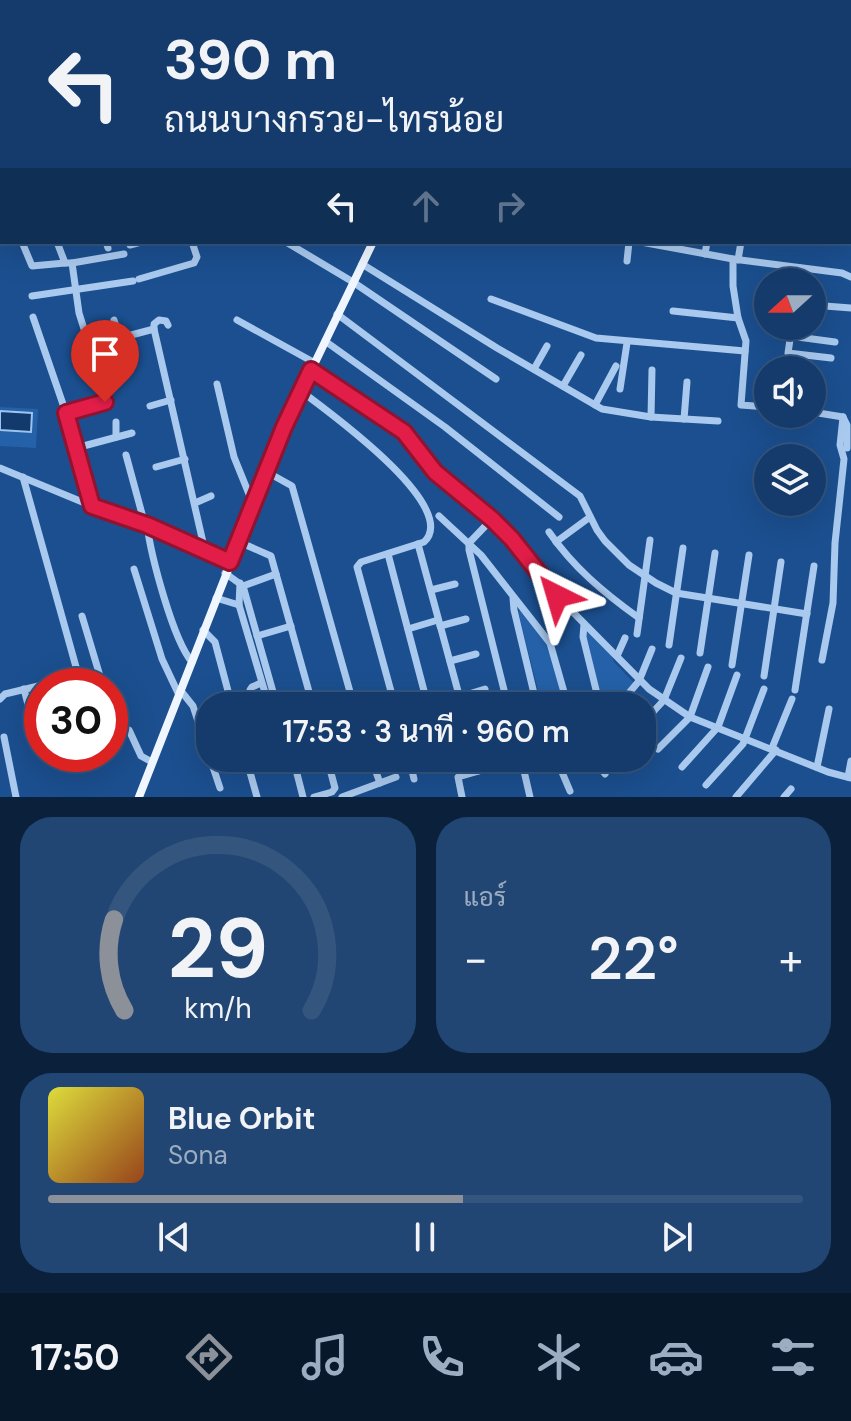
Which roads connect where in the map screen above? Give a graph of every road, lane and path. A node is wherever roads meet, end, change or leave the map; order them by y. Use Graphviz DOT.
graph roads {
  1 [pos="23,244"];
  2 [pos="58,244"];
  3 [pos="134,244"];
  4 [pos="193,244"];
  5 [pos="289,244"];
  6 [pos="372,244"];
  7 [pos="629,244"];
  8 [pos="652,244"];
  9 [pos="707,244"];
  10 [pos="740,244"];
  11 [pos="130,245"];
  12 [pos="124,254"];
  13 [pos="705,254"];
  14 [pos="736,259"];
  15 [pos="627,261"];
  16 [pos="68,263"];
  17 [pos="362,264"];
  18 [pos="800,268"];
  19 [pos="826,271"];
  20 [pos="851,277"];
  21 [pos="353,282"];
  22 [pos="76,290"];
  23 [pos="32,296"];
  24 [pos="491,299"];
  25 [pos="826,306"];
  26 [pos="851,308"];
  27 [pos="673,311"];
  28 [pos="337,314"];
  29 [pos="33,317"];
  30 [pos="738,318"];
  31 [pos="114,320"];
  32 [pos="237,320"];
  33 [pos="168,325"];
  34 [pos="154,329"];
  35 [pos="790,340"];
  36 [pos="820,340"];
  37 [pos="325,341"];
  38 [pos="835,342"];
  39 [pos="627,343"];
  40 [pos="547,346"];
  41 [pos="745,351"];
  42 [pos="581,355"];
  43 [pos="831,358"];
  44 [pos="313,366"];
  45 [pos="616,366"];
  46 [pos="534,369"];
  47 [pos="652,370"];
  48 [pos="496,379"];
  49 [pos="687,382"];
  50 [pos="217,384"];
  51 [pos="563,386"];
  52 [pos="620,389"];
  53 [pos="301,391"];
  54 [pos="171,400"];
  55 [pos="595,405"];
  56 [pos="150,406"];
  57 [pos="754,406"];
  58 [pos="66,413"];
  59 [pos="826,414"];
  60 [pos="651,417"];
  61 [pos="843,417"];
  62 [pos="684,419"];
  63 [pos="718,421"];
  64 [pos="116,422"];
  65 [pos="132,433"];
  66 [pos="116,437"];
  67 [pos="76,448"];
  68 [pos="847,448"];
  69 [pos="195,449"];
  70 [pos="126,455"];
  71 [pos="185,457"];
  72 [pos="156,467"];
  73 [pos="0,468"];
  74 [pos="267,472"];
  75 [pos="23,477"];
  76 [pos="211,496"];
  77 [pos="195,503"];
  78 [pos="253,504"];
  79 [pos="92,506"];
  80 [pos="439,516"];
  81 [pos="559,517"];
  82 [pos="590,517"];
  83 [pos="492,519"];
  84 [pos="146,525"];
  85 [pos="549,532"];
  86 [pos="650,540"];
  87 [pos="237,541"];
  88 [pos="556,542"];
  89 [pos="469,543"];
  90 [pos="418,544"];
  91 [pos="683,548"];
  92 [pos="205,551"];
  93 [pos="715,553"];
  94 [pos="388,554"];
  95 [pos="749,555"];
  96 [pos="230,562"];
  97 [pos="781,562"];
  98 [pos="814,566"];
  99 [pos="134,569"];
  100 [pos="225,573"];
  101 [pos="276,574"];
  102 [pos="645,577"];
  103 [pos="455,584"];
  104 [pos="242,585"];
  105 [pos="431,590"];
  106 [pos="676,593"];
  107 [pos="216,598"];
  108 [pos="513,598"];
  109 [pos="709,599"];
  110 [pos="741,603"];
  111 [pos="239,605"];
  112 [pos="774,609"];
  113 [pos="807,614"];
  114 [pos="82,616"];
  115 [pos="639,618"];
  116 [pos="466,619"];
  117 [pos="439,623"];
  118 [pos="584,624"];
  119 [pos="291,626"];
  120 [pos="408,629"];
  121 [pos="203,630"];
  122 [pos="637,634"];
  123 [pos="257,636"];
  124 [pos="625,638"];
  125 [pos="669,645"];
  126 [pos="652,649"];
  127 [pos="700,653"];
  128 [pos="476,654"];
  129 [pos="617,656"];
  130 [pos="681,658"];
  131 [pos="822,660"];
  132 [pos="450,661"];
  133 [pos="192,662"];
  134 [pos="732,665"];
  135 [pos="708,667"];
  136 [pos="76,668"];
  137 [pos="98,668"];
  138 [pos="737,675"];
  139 [pos="764,676"];
  140 [pos="639,681"];
  141 [pos="261,683"];
  142 [pos="24,689"];
  143 [pos="485,689"];
  144 [pos="764,689"];
  145 [pos="228,692"];
  146 [pos="251,692"];
  147 [pos="264,692"];
  148 [pos="273,692"];
  149 [pos="309,692"];
  150 [pos="350,692"];
  151 [pos="391,692"];
  152 [pos="425,692"];
  153 [pos="458,692"];
  154 [pos="472,692"];
  155 [pos="505,692"];
  156 [pos="534,692"];
  157 [pos="564,692"];
  158 [pos="597,692"];
  159 [pos="630,692"];
  160 [pos="180,693"];
  161 [pos="0,699"];
  162 [pos="664,700"];
  163 [pos="656,709"];
  164 [pos="829,709"];
  165 [pos="196,715"];
  166 [pos="690,717"];
  167 [pos="718,727"];
  168 [pos="128,730"];
  169 [pos="4,737"];
  170 [pos="746,738"];
  171 [pos="658,749"];
  172 [pos="774,749"];
  173 [pos="851,761"];
  174 [pos="152,762"];
  175 [pos="682,767"];
  176 [pos="817,767"];
  177 [pos="215,772"];
  178 [pos="250,772"];
  179 [pos="297,772"];
  180 [pos="331,772"];
  181 [pos="376,772"];
  182 [pos="412,772"];
  183 [pos="475,772"];
  184 [pos="524,772"];
  185 [pos="562,772"];
  186 [pos="396,777"];
  187 [pos="850,777"];
  188 [pos="414,779"];
  189 [pos="380,783"];
  190 [pos="706,785"];
  191 [pos="220,788"];
  192 [pos="791,789"];
  193 [pos="570,791"];
  194 [pos="16,797"];
  195 [pos="139,797"];
  196 [pos="257,797"];
  197 [pos="303,797"];
  198 [pos="314,797"];
  199 [pos="342,797"];
  200 [pos="462,797"];
  201 [pos="530,797"];
  202 [pos="736,797"];
  203 [pos="784,797"];
  1 -- 16 [label="street"];
  2 -- 16 [label="street"];
  3 -- 11 [label="street"];
  4 -- 22 [label="street"];
  5 -- 21 [label="street"];
  6 -- 17 [label="main road"];
  7 -- 15 [label="street"];
  8 -- 13 [label="street"];
  9 -- 13 [label="street"];
  10 -- 14 [label="street"];
  12 -- 16 [label="street"];
  13 -- 14 [label="street"];
  14 -- 18 [label="street"];
  14 -- 30 [label="street"];
  16 -- 22 [label="street"];
  17 -- 21 [label="main road"];
  17 -- 46 [label="street"];
  19 -- 20 [label="street"];
  21 -- 28 [label="main road"];
  21 -- 48 [label="street"];
  22 -- 23 [label="street"];
  22 -- 58 [label="street"];
  24 -- 39 [label="street"];
  25 -- 26 [label="street"];
  27 -- 30 [label="street"];
  28 -- 37 [label="main road"];
  28 -- 82 [label="street"];
  29 -- 58 [label="street"];
  30 -- 41 [label="street"];
  31 -- 34 [label="street"];
  32 -- 44 [label="street"];
  33 -- 34 [label="street"];
  34 -- 54 [label="street"];
  35 -- 43 [label="street"];
  36 -- 38 [label="street"];
  37 -- 44 [label="main road"];
  37 -- 81 [label="street"];
  39 -- 41 [label="street"];
  39 -- 52 [label="street"];
  40 -- 46 [label="street"];
  41 -- 57 [label="street"];
  42 -- 51 [label="street"];
  44 -- 53 [label="main road"];
  44 -- 83 [label="street"];
  45 -- 55 [label="street"];
  46 -- 51 [label="street"];
  47 -- 60 [label="street"];
  49 -- 62 [label="street"];
  50 -- 78 [label="street"];
  51 -- 55 [label="street"];
  53 -- 74 [label="main road"];
  53 -- 90 [label="street"];
  54 -- 56 [label="street"];
  54 -- 71 [label="street"];
  55 -- 60 [label="street"];
  58 -- 67 [label="street"];
  59 -- 61 [label="street"];
  60 -- 62 [label="street"];
  61 -- 68 [label="street"];
  61 -- 131 [label="street"];
  62 -- 63 [label="street"];
  64 -- 66 [label="street"];
  65 -- 66 [label="street"];
  66 -- 67 [label="street"];
  67 -- 79 [label="street"];
  69 -- 71 [label="street"];
  70 -- 84 [label="street"];
  71 -- 72 [label="street"];
  71 -- 77 [label="street"];
  73 -- 75 [label="street"];
  74 -- 78 [label="main road"];
  74 -- 150 [label="street"];
  75 -- 79 [label="street"];
  75 -- 136 [label="street"];
  76 -- 77 [label="street"];
  77 -- 92 [label="street"];
  78 -- 87 [label="main road"];
  79 -- 84 [label="street"];
  80 -- 89 [label="street"];
  82 -- 88 [label="street"];
  82 -- 102 [label="street"];
  83 -- 89 [label="street"];
  83 -- 118 [label="street"];
  84 -- 92 [label="street"];
  84 -- 133 [label="street"];
  85 -- 88 [label="street"];
  86 -- 102 [label="street"];
  87 -- 96 [label="main road"];
  87 -- 101 [label="street"];
  88 -- 115 [label="street"];
  89 -- 108 [label="street"];
  89 -- 155 [label="street"];
  90 -- 94 [label="street"];
  90 -- 105 [label="street"];
  91 -- 106 [label="street"];
  92 -- 96 [label="street"];
  93 -- 109 [label="street"];
  94 -- 120 [label="street"];
  94 -- 151 [label="street"];
  95 -- 110 [label="street"];
  96 -- 100 [label="main road"];
  97 -- 112 [label="street"];
  98 -- 113 [label="street"];
  99 -- 160 [label="street"];
  100 -- 104 [label="street"];
  100 -- 107 [label="main road"];
  101 -- 104 [label="street"];
  101 -- 119 [label="street"];
  102 -- 106 [label="street"];
  102 -- 115 [label="street"];
  103 -- 105 [label="street"];
  104 -- 111 [label="street"];
  104 -- 123 [label="street"];
  105 -- 117 [label="street"];
  106 -- 109 [label="street"];
  106 -- 125 [label="street"];
  107 -- 111 [label="street"];
  107 -- 121 [label="main road"];
  108 -- 156 [label="street"];
  108 -- 157 [label="street"];
  109 -- 110 [label="street"];
  109 -- 127 [label="street"];
  110 -- 112 [label="street"];
  110 -- 134 [label="street"];
  111 -- 141 [label="street"];
  112 -- 113 [label="street"];
  112 -- 139 [label="street"];
  113 -- 172 [label="street"];
  114 -- 137 [label="street"];
  115 -- 122 [label="street"];
  116 -- 117 [label="street"];
  117 -- 120 [label="street"];
  117 -- 132 [label="street"];
  118 -- 129 [label="street"];
  118 -- 158 [label="street"];
  119 -- 123 [label="street"];
  119 -- 149 [label="street"];
  120 -- 152 [label="street"];
  121 -- 133 [label="main road"];
  121 -- 145 [label="street"];
  123 -- 148 [label="street"];
  124 -- 129 [label="street"];
  126 -- 140 [label="street"];
  128 -- 132 [label="street"];
  129 -- 140 [label="street"];
  130 -- 162 [label="street"];
  132 -- 153 [label="street"];
  133 -- 160 [label="main road"];
  135 -- 166 [label="street"];
  138 -- 167 [label="street"];
  140 -- 159 [label="street"];
  140 -- 162 [label="street"];
  141 -- 146 [label="street"];
  141 -- 147 [label="street"];
  142 -- 161 [label="street"];
  143 -- 154 [label="street"];
  144 -- 170 [label="street"];
  160 -- 165 [label="street"];
  160 -- 174 [label="main road"];
  162 -- 163 [label="street"];
  162 -- 166 [label="street"];
  164 -- 176 [label="street"];
  166 -- 167 [label="street"];
  166 -- 171 [label="street"];
  167 -- 170 [label="street"];
  167 -- 175 [label="street"];
  168 -- 174 [label="street"];
  169 -- 194 [label="street"];
  170 -- 172 [label="street"];
  170 -- 190 [label="street"];
  172 -- 176 [label="street"];
  172 -- 202 [label="street"];
  173 -- 187 [label="street"];
  174 -- 195 [label="main road"];
  176 -- 187 [label="street"];
  177 -- 191 [label="street"];
  178 -- 196 [label="street"];
  179 -- 197 [label="street"];
  180 -- 198 [label="street"];
  181 -- 189 [label="street"];
  182 -- 188 [label="street"];
  183 -- 200 [label="street"];
  184 -- 201 [label="street"];
  185 -- 193 [label="street"];
  186 -- 189 [label="street"];
  189 -- 199 [label="street"];
  192 -- 203 [label="street"];
}
